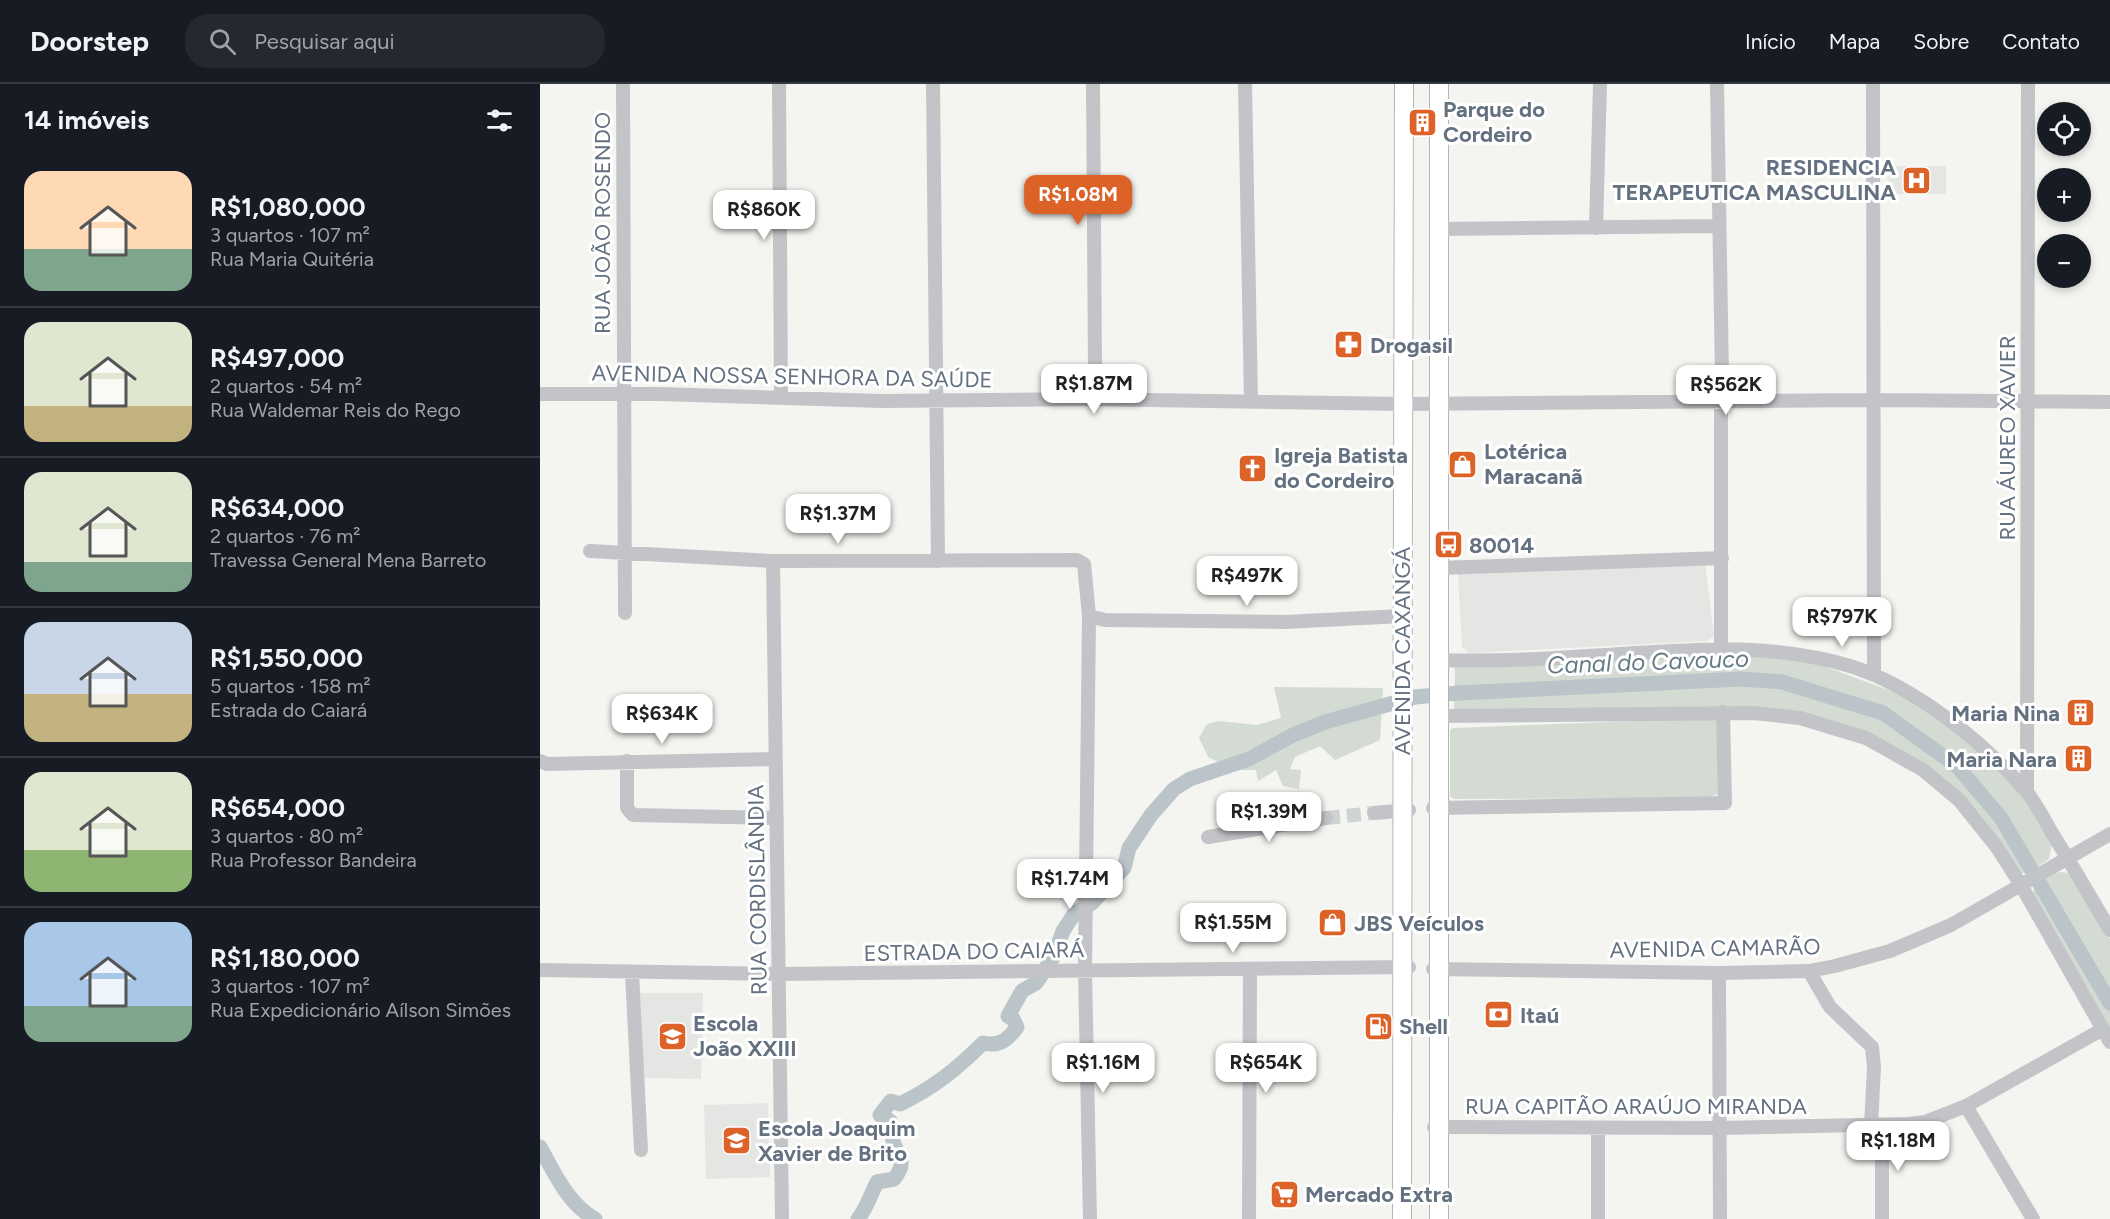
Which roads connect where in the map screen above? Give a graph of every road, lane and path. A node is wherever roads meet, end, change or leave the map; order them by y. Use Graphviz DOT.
graph roads {
  1 [pos="623,84"];
  2 [pos="779,84"];
  3 [pos="933,84"];
  4 [pos="1094,84"];
  5 [pos="1245,84"];
  6 [pos="1404,84"];
  7 [pos="1439,84"];
  8 [pos="1600,84"];
  9 [pos="1717,84"];
  10 [pos="1873,84"];
  11 [pos="2028,84"];
  12 [pos="1719,226"];
  13 [pos="1596,228"];
  14 [pos="1439,229"];
  15 [pos="1095,368"];
  16 [pos="1723,369"];
  17 [pos="540,394"];
  18 [pos="623,394"];
  19 [pos="781,397"];
  20 [pos="1071,399"];
  21 [pos="936,400"];
  22 [pos="1118,400"];
  23 [pos="1721,400"];
  24 [pos="1759,400"];
  25 [pos="1874,400"];
  26 [pos="1693,401"];
  27 [pos="1251,402"];
  28 [pos="2029,402"];
  29 [pos="2110,402"];
  30 [pos="1404,404"];
  31 [pos="1440,404"];
  32 [pos="590,551"];
  33 [pos="626,554"];
  34 [pos="1722,558"];
  35 [pos="773,561"];
  36 [pos="938,561"];
  37 [pos="1439,568"];
  38 [pos="625,613"];
  39 [pos="1089,616"];
  40 [pos="1402,616"];
  41 [pos="1721,648"];
  42 [pos="1439,663"];
  43 [pos="1874,675"];
  44 [pos="2042,685"];
  45 [pos="2027,686"];
  46 [pos="1723,712"];
  47 [pos="1439,714"];
  48 [pos="776,759"];
  49 [pos="540,761"];
  50 [pos="627,761"];
  51 [pos="2027,792"];
  52 [pos="1436,808"];
  53 [pos="1405,810"];
  54 [pos="1374,813"];
  55 [pos="777,818"];
  56 [pos="1326,818"];
  57 [pos="2110,834"];
  58 [pos="1208,837"];
  59 [pos="2065,861"];
  60 [pos="2024,883"];
  61 [pos="2110,930"];
  62 [pos="1405,967"];
  63 [pos="1436,968"];
  64 [pos="1250,969"];
  65 [pos="540,970"];
  66 [pos="1085,970"];
  67 [pos="1809,970"];
  68 [pos="632,973"];
  69 [pos="1719,973"];
  70 [pos="779,974"];
  71 [pos="2106,1036"];
  72 [pos="1966,1106"];
  73 [pos="1876,1126"];
  74 [pos="1437,1127"];
  75 [pos="1598,1128"];
  76 [pos="1720,1128"];
  77 [pos="641,1150"];
  78 [pos="782,1219"];
  79 [pos="1090,1219"];
  80 [pos="1249,1219"];
  81 [pos="1402,1219"];
  82 [pos="1439,1219"];
  83 [pos="1598,1219"];
  84 [pos="1720,1219"];
  85 [pos="1882,1219"];
  86 [pos="2033,1219"];
  1 -- 18 [label="street, RUA JOÃO ROSENDO"];
  2 -- 19 [label="street"];
  3 -- 21 [label="street"];
  4 -- 15 [label="street"];
  5 -- 27 [label="street"];
  6 -- 30 [label="main road, AVENIDA CAXANGÁ"];
  7 -- 14 [label="main road, AVENIDA CAXANGÁ"];
  8 -- 13 [label="street"];
  9 -- 12 [label="street"];
  10 -- 25 [label="street"];
  11 -- 28 [label="street, RUA ÁUREO XAVIER"];
  12 -- 13 [label="street"];
  12 -- 16 [label="street"];
  13 -- 14 [label="street"];
  14 -- 31 [label="main road, AVENIDA CAXANGÁ"];
  15 -- 20 [label="street"];
  15 -- 22 [label="street"];
  16 -- 24 [label="street"];
  16 -- 26 [label="street"];
  17 -- 18 [label="street, AVENIDA NOSSA SENHORA DA SAÚDE"];
  18 -- 19 [label="street, AVENIDA NOSSA SENHORA DA SAÚDE"];
  18 -- 33 [label="street, RUA JOÃO ROSENDO"];
  19 -- 21 [label="street, AVENIDA NOSSA SENHORA DA SAÚDE"];
  20 -- 21 [label="street, AVENIDA NOSSA SENHORA DA SAÚDE"];
  20 -- 22 [label="street, AVENIDA NOSSA SENHORA DA SAÚDE"];
  21 -- 36 [label="street"];
  22 -- 27 [label="street, AVENIDA NOSSA SENHORA DA SAÚDE"];
  23 -- 24 [label="street, AVENIDA NOSSA SENHORA DA SAÚDE"];
  23 -- 26 [label="street, AVENIDA NOSSA SENHORA DA SAÚDE"];
  23 -- 34 [label="street"];
  24 -- 25 [label="street, AVENIDA NOSSA SENHORA DA SAÚDE"];
  25 -- 28 [label="street, AVENIDA NOSSA SENHORA DA SAÚDE"];
  25 -- 43 [label="street"];
  26 -- 31 [label="street, AVENIDA NOSSA SENHORA DA SAÚDE"];
  27 -- 30 [label="street, AVENIDA NOSSA SENHORA DA SAÚDE"];
  28 -- 29 [label="street, AVENIDA NOSSA SENHORA DA SAÚDE"];
  28 -- 45 [label="street, RUA ÁUREO XAVIER"];
  30 -- 31 [label="street, AVENIDA NOSSA SENHORA DA SAÚDE"];
  30 -- 40 [label="main road, AVENIDA CAXANGÁ"];
  31 -- 37 [label="main road, AVENIDA CAXANGÁ"];
  32 -- 33 [label="street"];
  33 -- 35 [label="street"];
  33 -- 38 [label="street, RUA JOÃO ROSENDO"];
  34 -- 37 [label="street"];
  34 -- 41 [label="street"];
  35 -- 36 [label="street"];
  35 -- 48 [label="street, RUA CORDISLÂNDIA"];
  36 -- 39 [label="street"];
  37 -- 42 [label="main road, AVENIDA CAXANGÁ"];
  39 -- 40 [label="street"];
  39 -- 66 [label="street"];
  40 -- 53 [label="main road, AVENIDA CAXANGÁ"];
  41 -- 42 [label="street"];
  41 -- 43 [label="street"];
  42 -- 47 [label="main road, AVENIDA CAXANGÁ"];
  43 -- 51 [label="street"];
  44 -- 45 [label="street"];
  45 -- 51 [label="street, RUA ÁUREO XAVIER"];
  46 -- 47 [label="street"];
  46 -- 52 [label="street"];
  46 -- 60 [label="street"];
  47 -- 52 [label="main road, AVENIDA CAXANGÁ"];
  48 -- 50 [label="street"];
  48 -- 55 [label="street, RUA CORDISLÂNDIA"];
  49 -- 50 [label="street"];
  50 -- 55 [label="street"];
  51 -- 59 [label="street"];
  52 -- 63 [label="main road, AVENIDA CAXANGÁ"];
  53 -- 54 [label="street"];
  53 -- 62 [label="main road, AVENIDA CAXANGÁ"];
  55 -- 70 [label="street, RUA CORDISLÂNDIA"];
  56 -- 58 [label="street"];
  57 -- 59 [label="street, AVENIDA CAMARÃO"];
  59 -- 60 [label="street, AVENIDA CAMARÃO"];
  59 -- 61 [label="street"];
  60 -- 67 [label="street, AVENIDA CAMARÃO"];
  60 -- 71 [label="street"];
  62 -- 64 [label="street, ESTRADA DO CAIARÁ"];
  62 -- 81 [label="main road, AVENIDA CAXANGÁ"];
  63 -- 69 [label="street, AVENIDA CAMARÃO"];
  63 -- 74 [label="main road, AVENIDA CAXANGÁ"];
  64 -- 66 [label="street, ESTRADA DO CAIARÁ"];
  64 -- 80 [label="street"];
  65 -- 68 [label="street, ESTRADA DO CAIARÁ"];
  66 -- 70 [label="street, ESTRADA DO CAIARÁ"];
  66 -- 79 [label="street"];
  67 -- 69 [label="street, AVENIDA CAMARÃO"];
  67 -- 73 [label="street"];
  68 -- 70 [label="street, ESTRADA DO CAIARÁ"];
  68 -- 77 [label="street"];
  69 -- 76 [label="street"];
  70 -- 78 [label="street, RUA CORDISLÂNDIA"];
  71 -- 72 [label="street, RUA CAPITÃO ARAÚJO MIRANDA"];
  72 -- 73 [label="street, RUA CAPITÃO ARAÚJO MIRANDA"];
  72 -- 86 [label="street"];
  73 -- 76 [label="street, RUA CAPITÃO ARAÚJO MIRANDA"];
  73 -- 85 [label="street"];
  74 -- 75 [label="street, RUA CAPITÃO ARAÚJO MIRANDA"];
  74 -- 82 [label="main road, AVENIDA CAXANGÁ"];
  75 -- 76 [label="street, RUA CAPITÃO ARAÚJO MIRANDA"];
  75 -- 83 [label="street"];
  76 -- 84 [label="street"];
}
